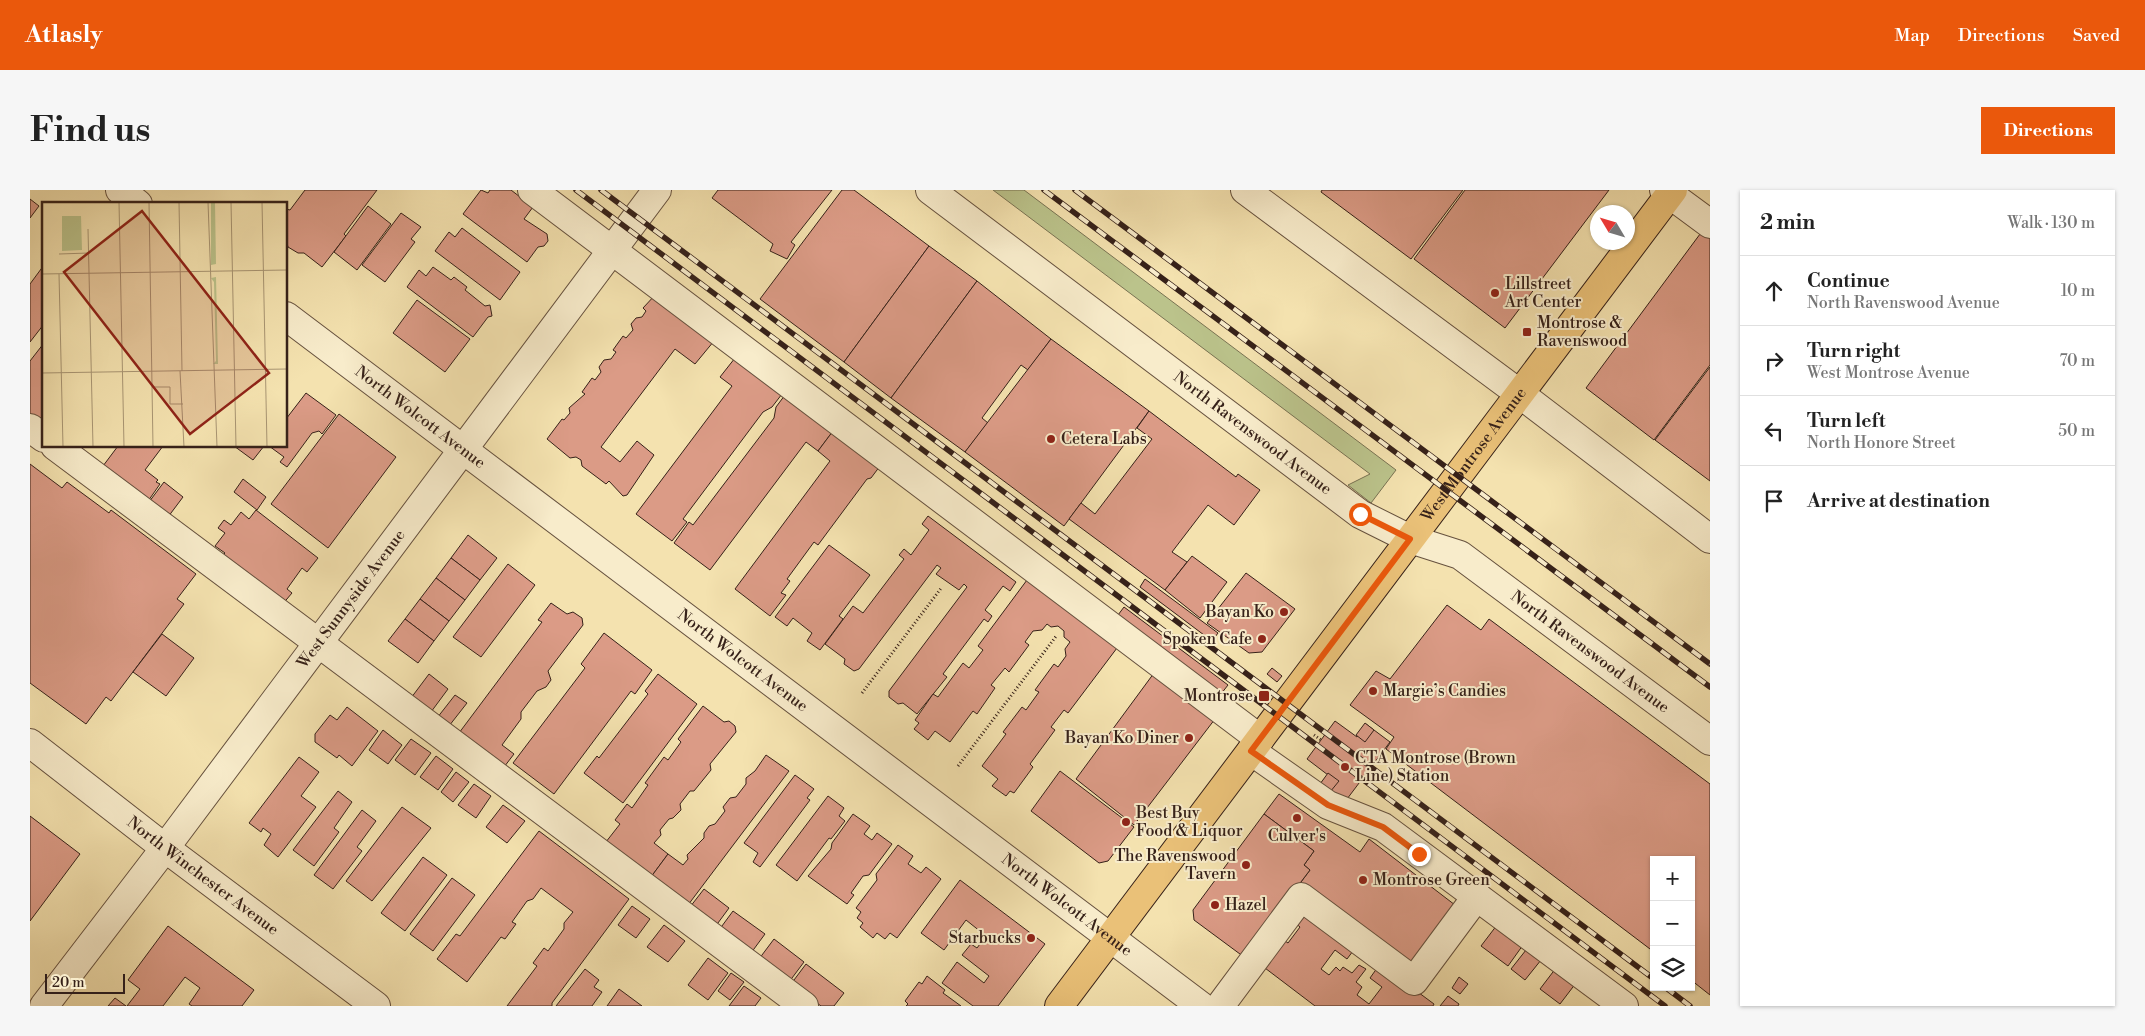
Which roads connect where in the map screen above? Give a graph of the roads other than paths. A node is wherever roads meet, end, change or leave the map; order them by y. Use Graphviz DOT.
graph roads {
  1 [pos="120,190"];
  2 [pos="532,190"];
  3 [pos="657,190"];
  4 [pos="930,190"];
  5 [pos="1245,190"];
  6 [pos="1669,191"];
  7 [pos="135,202"];
  8 [pos="1710,224"];
  9 [pos="613,250"];
  10 [pos="288,318"];
  11 [pos="1520,394"];
  12 [pos="30,428"];
  13 [pos="42,437"];
  14 [pos="58,448"];
  15 [pos="463,449"];
  16 [pos="1710,538"];
  17 [pos="1410,539"];
  18 [pos="317,642"];
  19 [pos="1710,741"];
  20 [pos="1256,745"];
  21 [pos="31,746"];
  22 [pos="164,848"];
  23 [pos="1477,896"];
  24 [pos="1109,938"];
  25 [pos="44,1006"];
  26 [pos="376,1006"];
  27 [pos="804,1006"];
  28 [pos="1059,1006"];
  29 [pos="1201,1006"];
  30 [pos="1220,1006"];
  31 [pos="1624,1006"];
  1 -- 7 [label="street"];
  2 -- 9 [label="street"];
  3 -- 9 [label="street, West Sunnyside Avenue"];
  4 -- 17 [label="street, North Ravenswood Avenue"];
  5 -- 11 [label="street"];
  6 -- 8 [label="street"];
  6 -- 11 [label="main road, West Montrose Avenue"];
  9 -- 15 [label="street, West Sunnyside Avenue"];
  9 -- 20 [label="street"];
  10 -- 15 [label="street, North Wolcott Avenue"];
  11 -- 16 [label="street"];
  11 -- 17 [label="main road, West Montrose Avenue"];
  12 -- 13 [label="street"];
  14 -- 18 [label="street"];
  15 -- 18 [label="street, West Sunnyside Avenue"];
  15 -- 24 [label="street, North Wolcott Avenue"];
  17 -- 19 [label="street, North Ravenswood Avenue"];
  17 -- 20 [label="main road, West Montrose Avenue"];
  18 -- 22 [label="street, West Sunnyside Avenue"];
  18 -- 27 [label="street"];
  20 -- 23 [label="street"];
  20 -- 24 [label="main road, West Montrose Avenue"];
  21 -- 22 [label="street, North Winchester Avenue"];
  22 -- 25 [label="street, West Sunnyside Avenue"];
  22 -- 26 [label="street, North Winchester Avenue"];
  23 -- 30 [label="street"];
  23 -- 31 [label="street"];
  24 -- 28 [label="main road, West Montrose Avenue"];
  24 -- 29 [label="street, North Wolcott Avenue"];
}
